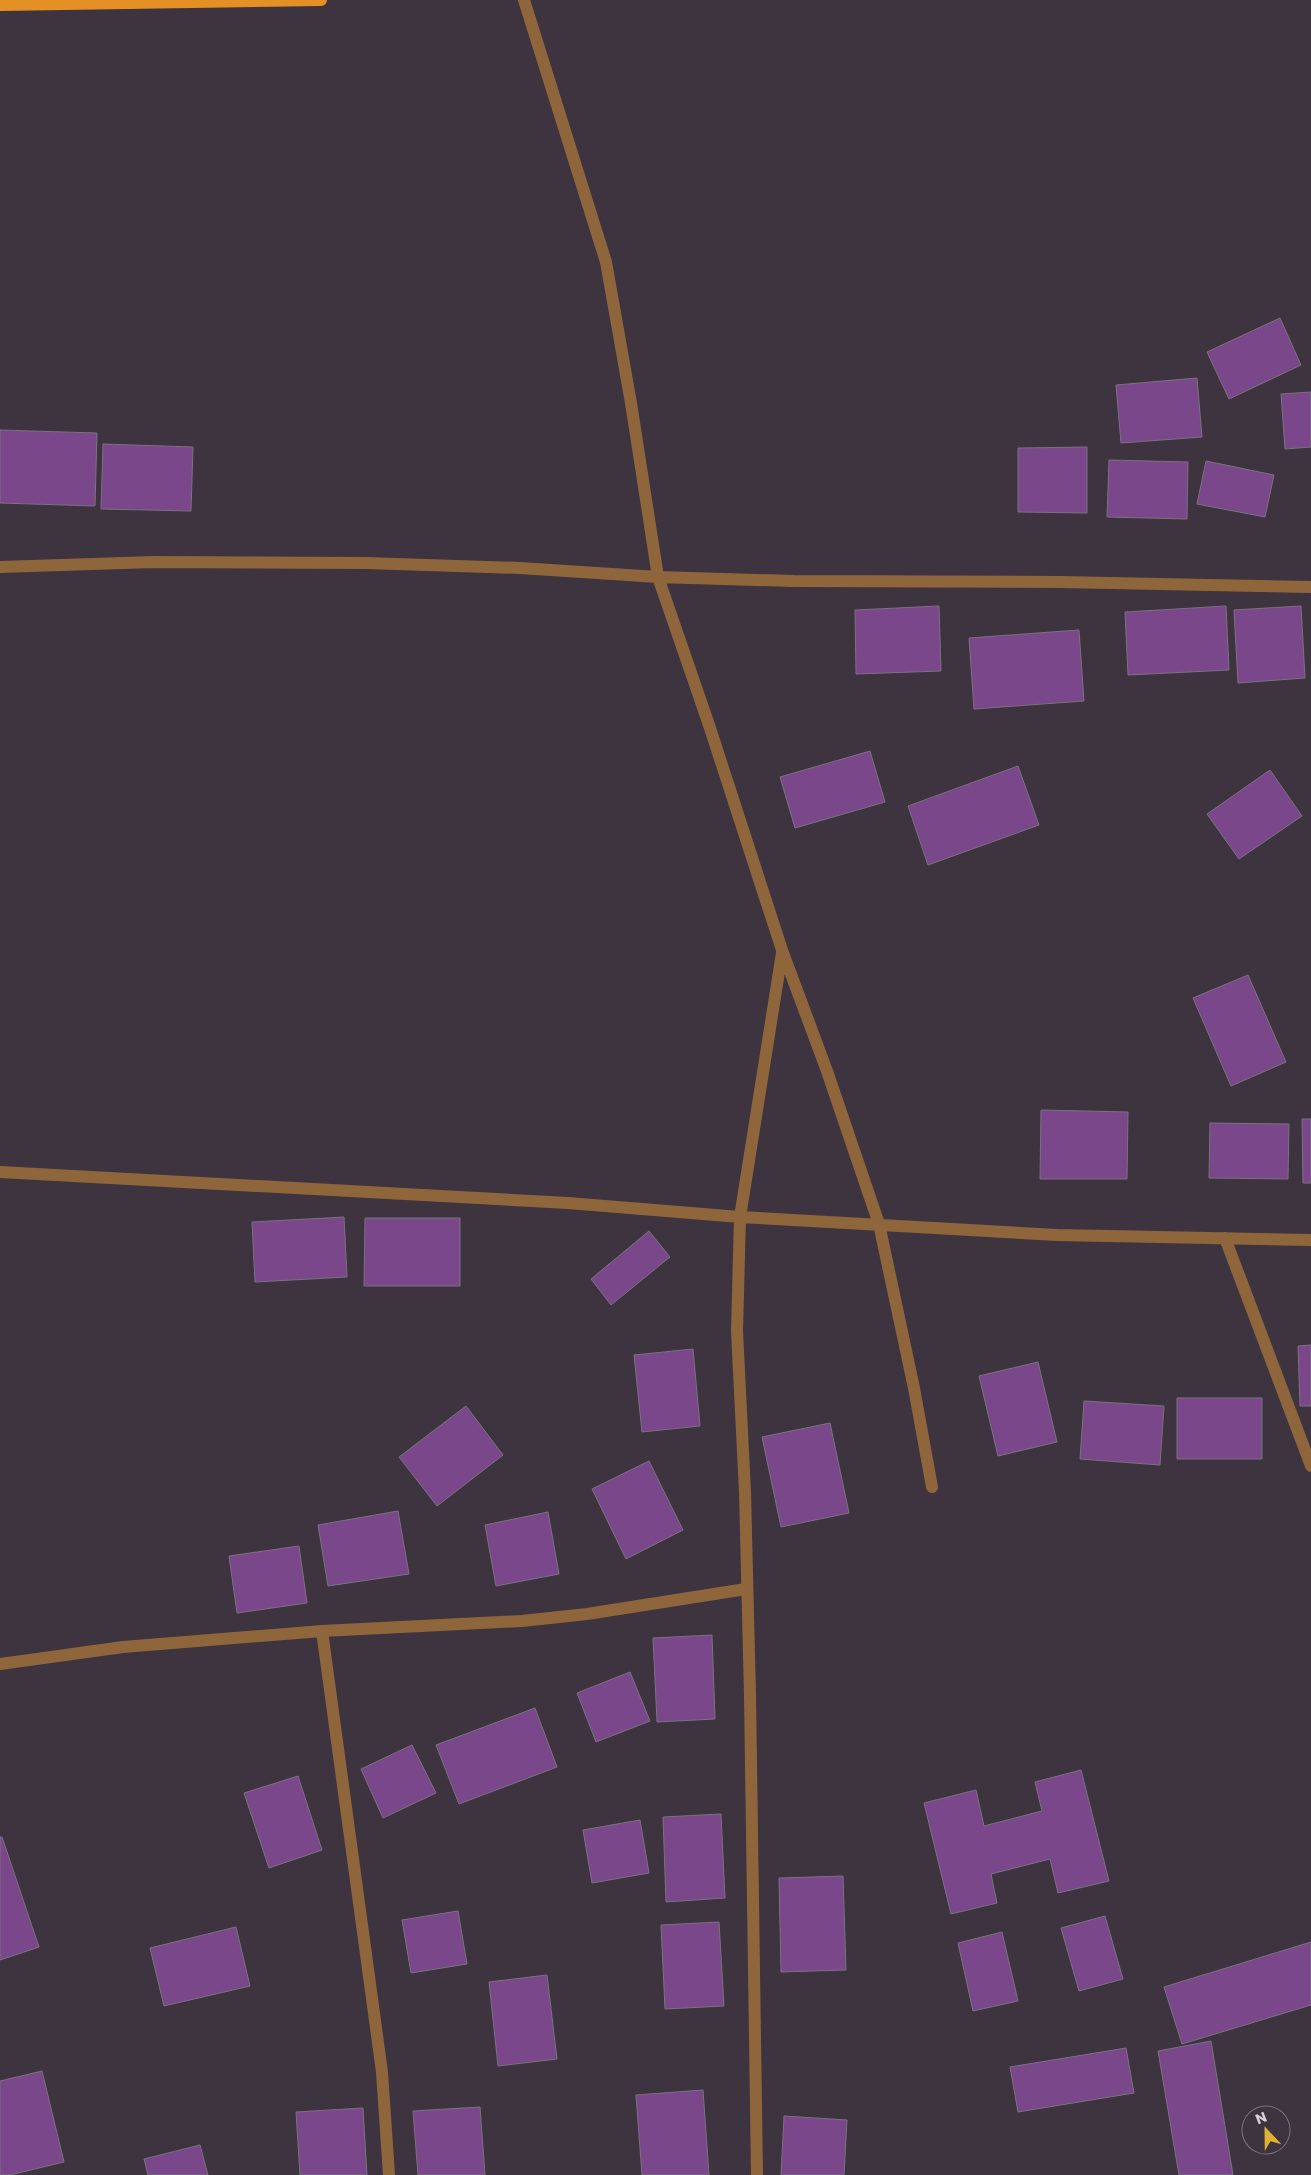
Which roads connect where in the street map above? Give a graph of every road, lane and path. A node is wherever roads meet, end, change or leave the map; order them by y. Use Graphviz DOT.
graph roads {
  1 [pos="321,0"];
  2 [pos="524,0"];
  3 [pos="0,5"];
  4 [pos="0,567"];
  5 [pos="658,577"];
  6 [pos="1311,587"];
  7 [pos="782,950"];
  8 [pos="0,1172"];
  9 [pos="740,1217"];
  10 [pos="879,1224"];
  11 [pos="1225,1238"];
  12 [pos="1311,1240"];
  13 [pos="1311,1466"];
  14 [pos="932,1486"];
  15 [pos="746,1589"];
  16 [pos="322,1631"];
  17 [pos="0,1664"];
  18 [pos="389,2175"];
  19 [pos="757,2175"];
  1 -- 3 [label="main road"];
  2 -- 5 [label="street"];
  4 -- 5 [label="street"];
  5 -- 6 [label="street"];
  5 -- 7 [label="street"];
  7 -- 9 [label="street"];
  7 -- 10 [label="street"];
  8 -- 9 [label="street"];
  9 -- 10 [label="street"];
  9 -- 15 [label="street"];
  10 -- 11 [label="street"];
  10 -- 14 [label="street"];
  11 -- 12 [label="street"];
  11 -- 13 [label="street"];
  15 -- 16 [label="street"];
  15 -- 19 [label="street"];
  16 -- 17 [label="street"];
  16 -- 18 [label="street"];
}
